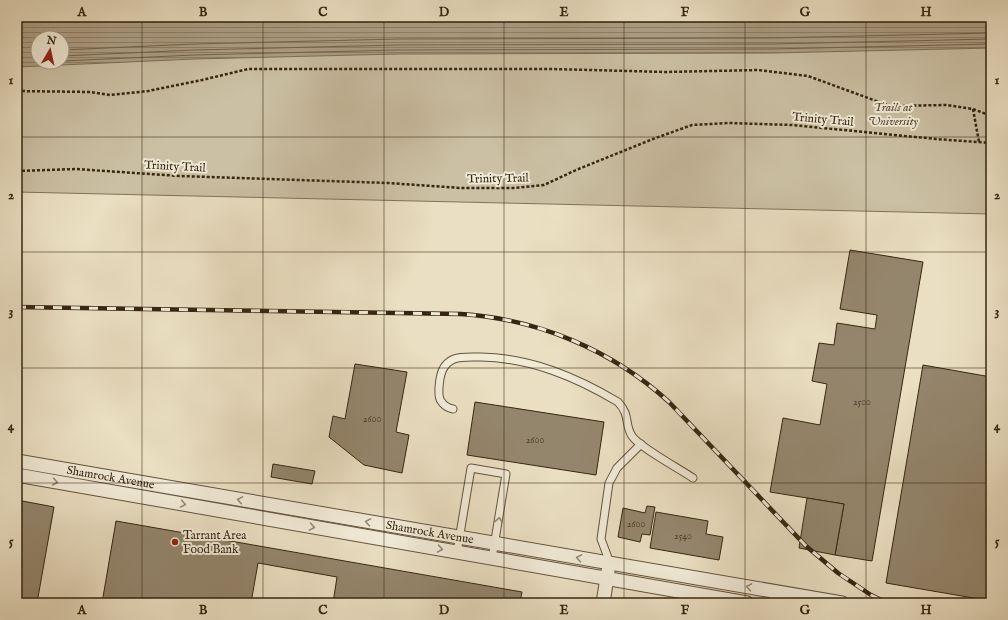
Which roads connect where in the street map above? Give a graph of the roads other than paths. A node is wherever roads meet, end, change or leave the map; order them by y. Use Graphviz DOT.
graph roads {
  1 [pos="453,409"];
  2 [pos="640,444"];
  3 [pos="17,461"];
  4 [pos="17,475"];
  5 [pos="693,478"];
  6 [pos="459,537"];
  7 [pos="495,543"];
  8 [pos="457,552"];
  9 [pos="492,558"];
  10 [pos="610,563"];
  11 [pos="607,579"];
  12 [pos="773,597"];
  13 [pos="603,603"];
  14 [pos="746,603"];
  15 [pos="842,603"];
  1 -- 2 [label="lane"];
  2 -- 5 [label="lane"];
  2 -- 10 [label="lane"];
  6 -- 3 [label="street, Shamrock Avenue, one-way"];
  4 -- 8 [label="street, Shamrock Avenue, one-way"];
  6 -- 7 [label="street, Shamrock Avenue"];
  7 -- 6 [label="lane, one-way"];
  6 -- 8 [label="lane"];
  7 -- 9 [label="lane"];
  10 -- 7 [label="street, Shamrock Avenue, one-way"];
  8 -- 9 [label="street, Shamrock Avenue"];
  9 -- 11 [label="street, Shamrock Avenue"];
  10 -- 11 [label="street"];
  12 -- 10 [label="street, Shamrock Avenue, one-way"];
  11 -- 13 [label="street"];
  11 -- 14 [label="street, Shamrock Avenue"];
  12 -- 15 [label="street, Shamrock Avenue"];
}
